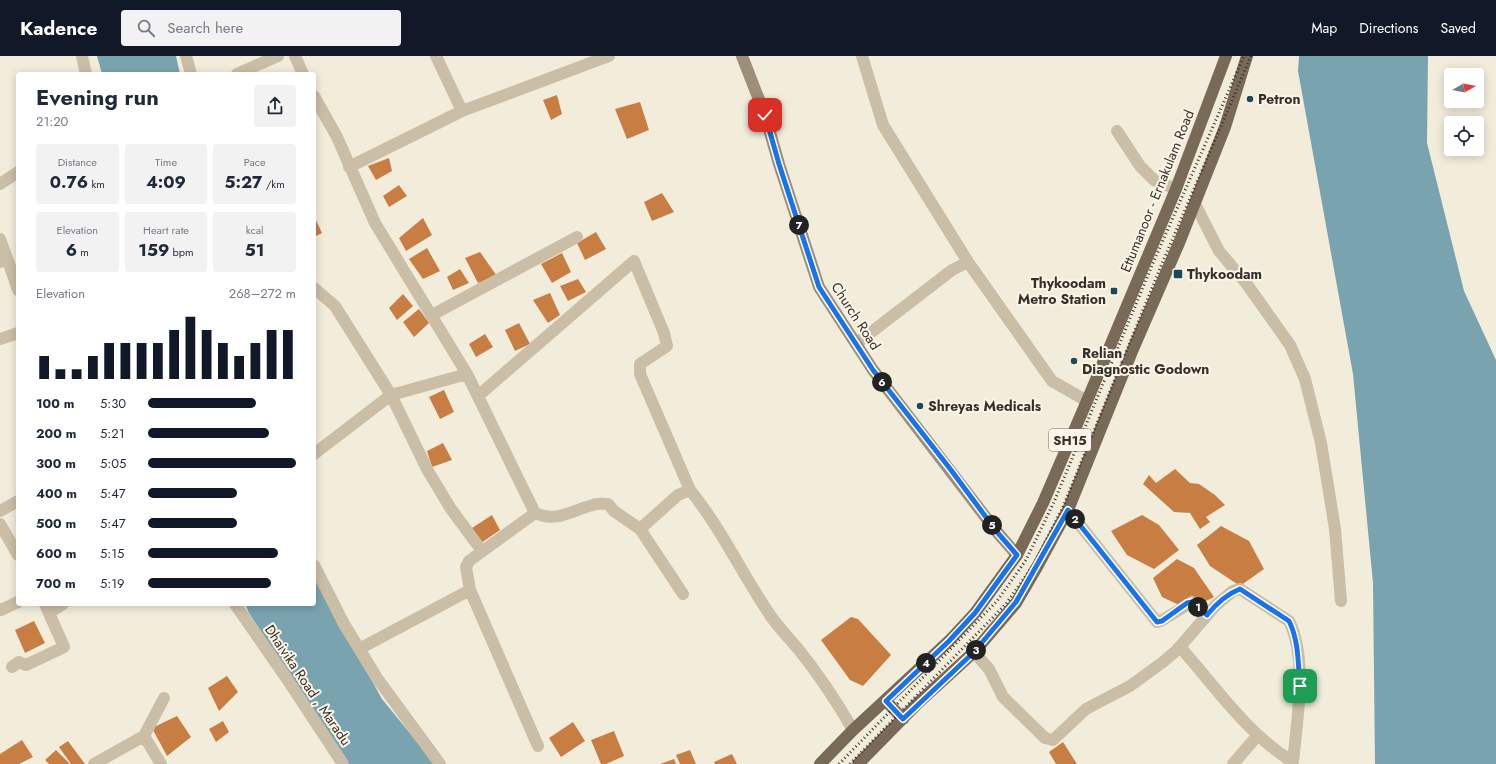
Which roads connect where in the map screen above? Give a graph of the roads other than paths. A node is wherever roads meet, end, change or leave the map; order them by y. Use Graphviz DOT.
graph roads {
  1 [pos="82,56"];
  2 [pos="186,56"];
  3 [pos="278,56"];
  4 [pos="294,56"];
  5 [pos="436,56"];
  6 [pos="609,56"];
  7 [pos="742,56"];
  8 [pos="862,56"];
  9 [pos="1226,56"];
  10 [pos="1247,56"];
  11 [pos="86,72"];
  12 [pos="190,72"];
  13 [pos="242,72"];
  14 [pos="302,72"];
  15 [pos="316,100"];
  16 [pos="462,111"];
  17 [pos="1117,131"];
  18 [pos="349,167"];
  19 [pos="16,173"];
  20 [pos="0,184"];
  21 [pos="1176,189"];
  22 [pos="1195,204"];
  23 [pos="577,237"];
  24 [pos="0,239"];
  25 [pos="3,260"];
  26 [pos="968,262"];
  27 [pos="16,286"];
  28 [pos="316,290"];
  29 [pos="432,315"];
  30 [pos="16,334"];
  31 [pos="0,339"];
  32 [pos="856,344"];
  33 [pos="467,374"];
  34 [pos="391,395"];
  35 [pos="478,396"];
  36 [pos="1087,401"];
  37 [pos="316,452"];
  38 [pos="690,490"];
  39 [pos="16,502"];
  40 [pos="1068,510"];
  41 [pos="0,511"];
  42 [pos="535,512"];
  43 [pos="0,524"];
  44 [pos="640,529"];
  45 [pos="482,551"];
  46 [pos="16,552"];
  47 [pos="1017,555"];
  48 [pos="316,569"];
  49 [pos="470,590"];
  50 [pos="683,594"];
  51 [pos="1341,601"];
  52 [pos="16,603"];
  53 [pos="57,606"];
  54 [pos="236,606"];
  55 [pos="0,609"];
  56 [pos="47,609"];
  57 [pos="1207,615"];
  58 [pos="1180,647"];
  59 [pos="359,649"];
  60 [pos="974,652"];
  61 [pos="12,667"];
  62 [pos="164,698"];
  63 [pos="886,701"];
  64 [pos="903,719"];
  65 [pos="853,730"];
  66 [pos="1258,735"];
  67 [pos="144,736"];
  68 [pos="538,746"];
  69 [pos="1293,763"];
  70 [pos="94,764"];
  71 [pos="161,764"];
  72 [pos="343,764"];
  73 [pos="440,764"];
  74 [pos="820,764"];
  75 [pos="858,764"];
  76 [pos="1233,764"];
  1 -- 11 [label="street"];
  2 -- 12 [label="street"];
  3 -- 13 [label="street"];
  4 -- 14 [label="street"];
  5 -- 16 [label="street"];
  6 -- 16 [label="street"];
  7 -- 32 [label="street, Church Road"];
  8 -- 26 [label="street"];
  9 -- 21 [label="main road, Ettumanoor - Ernakulam Road / SH15"];
  10 -- 22 [label="main road"];
  15 -- 18 [label="street"];
  16 -- 18 [label="street"];
  17 -- 21 [label="street"];
  18 -- 29 [label="street"];
  19 -- 20 [label="street"];
  21 -- 36 [label="main road, Ettumanoor - Ernakulam Road / SH15"];
  22 -- 40 [label="main road"];
  22 -- 51 [label="street"];
  23 -- 29 [label="street"];
  24 -- 25 [label="street"];
  25 -- 27 [label="street"];
  26 -- 32 [label="street"];
  26 -- 36 [label="street"];
  28 -- 34 [label="street"];
  29 -- 33 [label="street"];
  30 -- 31 [label="street"];
  32 -- 47 [label="street, Church Road"];
  33 -- 34 [label="street"];
  33 -- 35 [label="street"];
  34 -- 37 [label="street"];
  34 -- 45 [label="street"];
  35 -- 38 [label="street"];
  35 -- 42 [label="street"];
  36 -- 47 [label="main road, Ettumanoor - Ernakulam Road / SH15"];
  38 -- 44 [label="street"];
  38 -- 65 [label="street"];
  39 -- 41 [label="street"];
  40 -- 57 [label="street"];
  40 -- 60 [label="main road"];
  42 -- 44 [label="street"];
  42 -- 45 [label="street"];
  43 -- 46 [label="street"];
  44 -- 50 [label="street"];
  45 -- 49 [label="street"];
  47 -- 63 [label="main road, Ettumanoor - Ernakulam Road / SH15"];
  48 -- 59 [label="street"];
  49 -- 59 [label="street"];
  49 -- 68 [label="street"];
  52 -- 55 [label="street"];
  53 -- 56 [label="street"];
  54 -- 72 [label="street, Dhaivika Road , Maradu"];
  56 -- 61 [label="street"];
  57 -- 58 [label="street"];
  57 -- 69 [label="street"];
  58 -- 60 [label="street"];
  58 -- 66 [label="street"];
  59 -- 73 [label="street"];
  60 -- 64 [label="main road"];
  62 -- 67 [label="street"];
  63 -- 64 [label="main road"];
  63 -- 65 [label="main road, Ettumanoor - Ernakulam Road / SH15"];
  64 -- 75 [label="main road"];
  65 -- 74 [label="main road, Ettumanoor - Ernakulam Road / SH15"];
  66 -- 69 [label="street"];
  66 -- 76 [label="street"];
  67 -- 70 [label="street"];
  67 -- 71 [label="street"];
}
